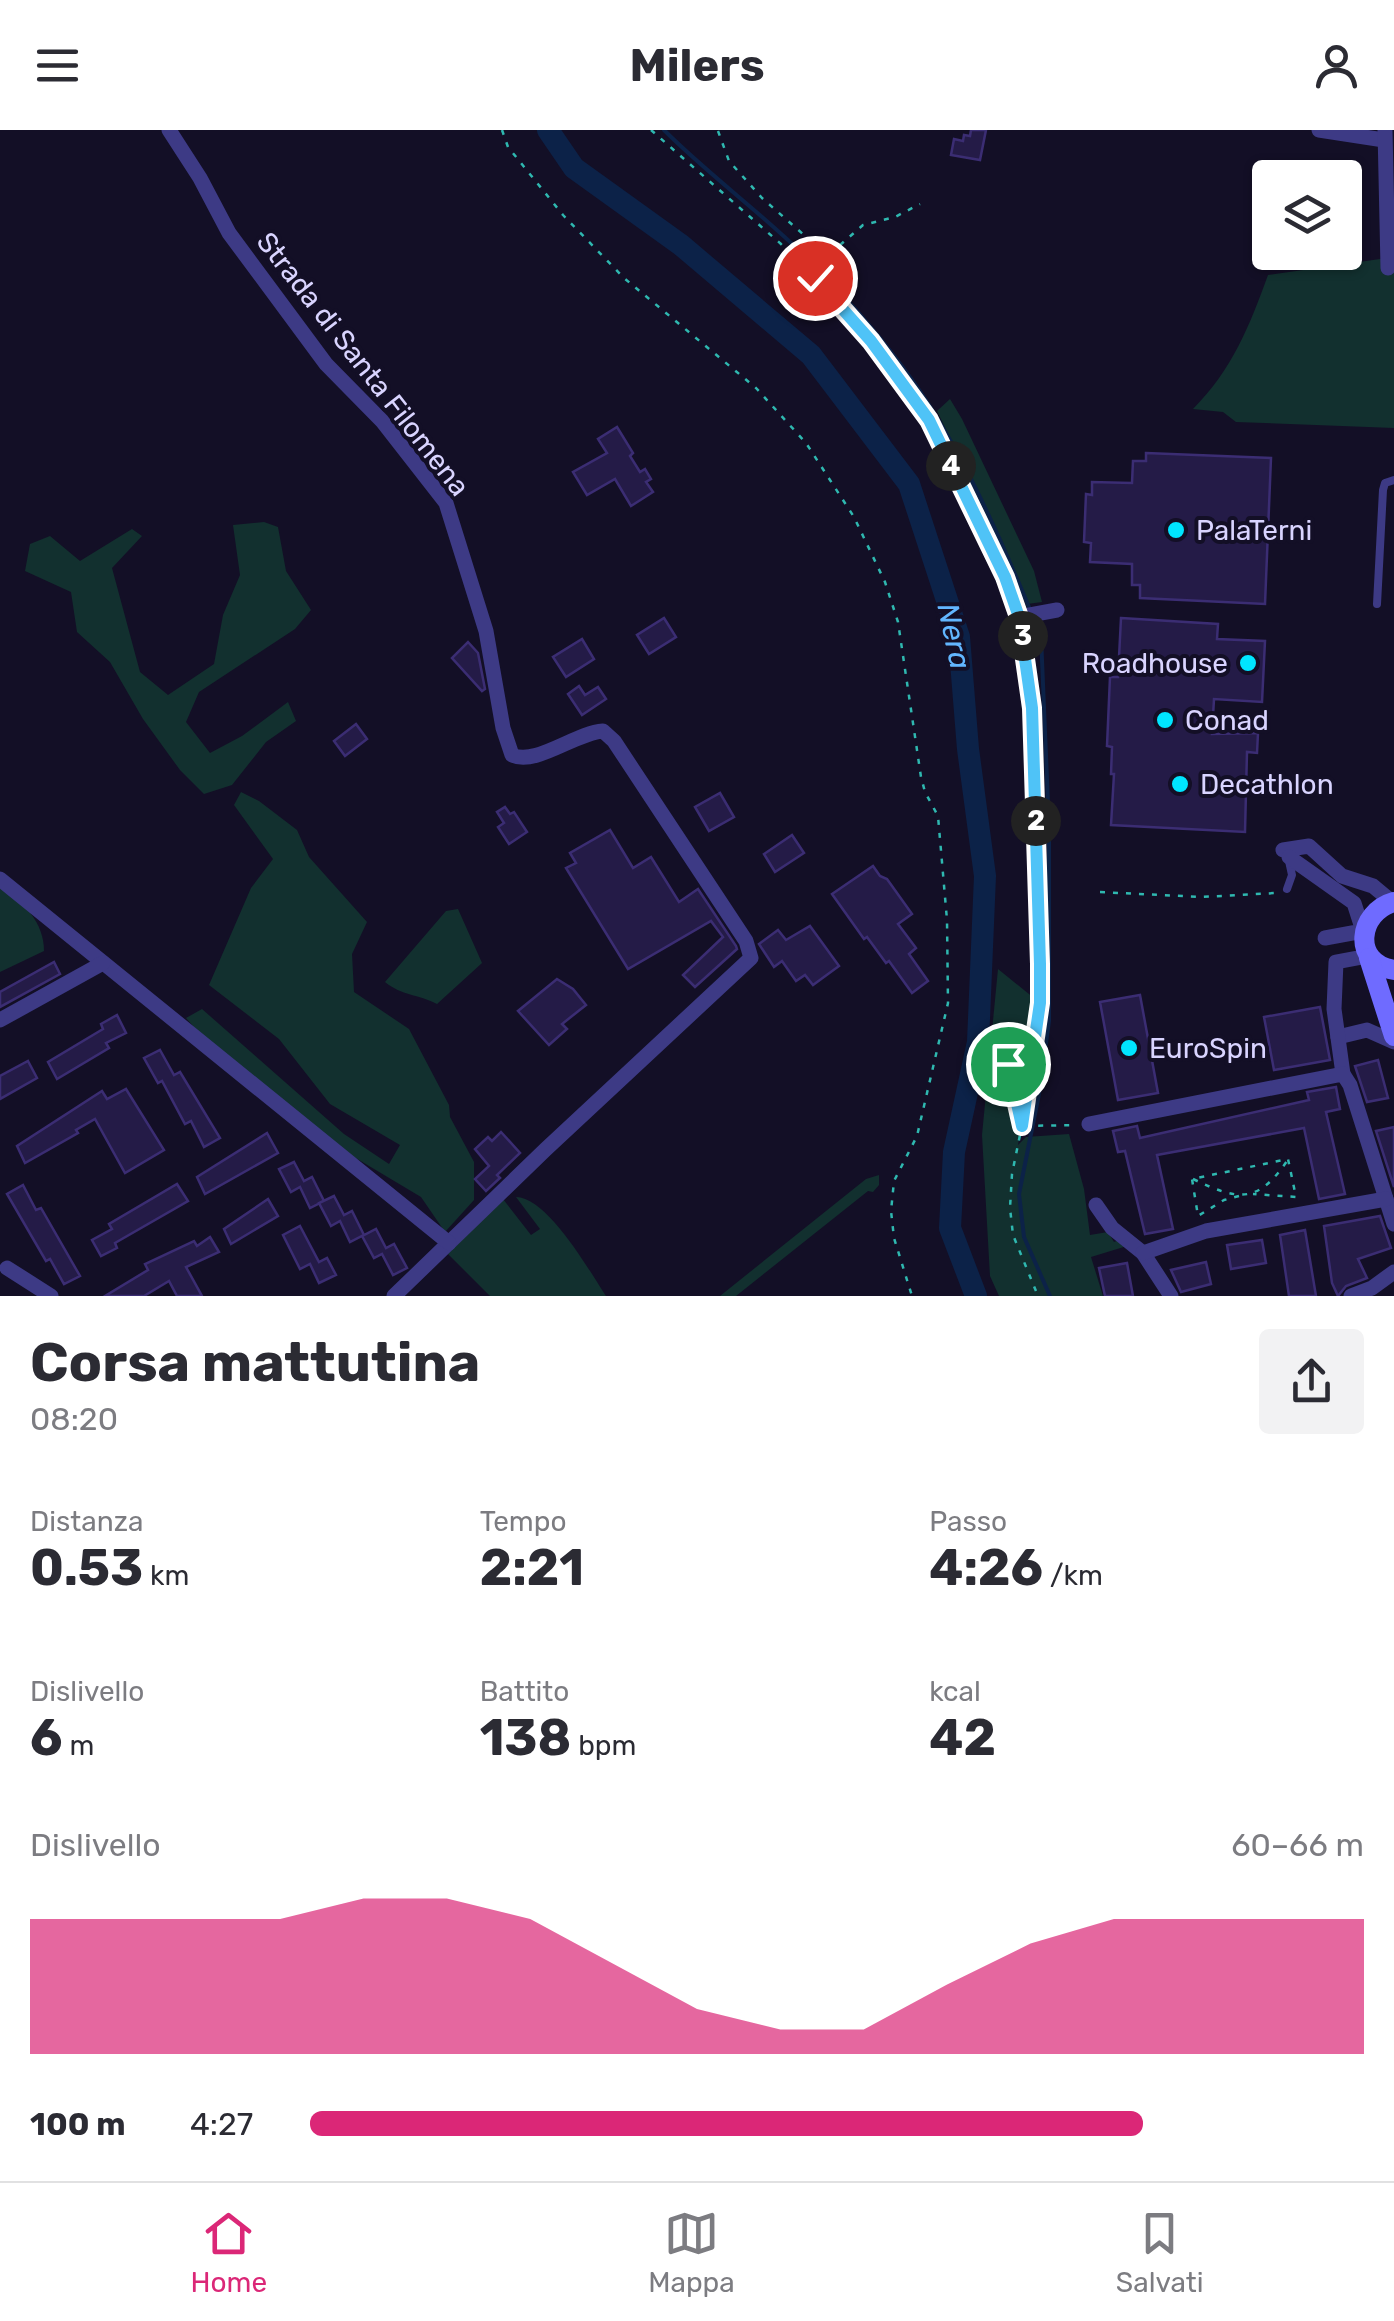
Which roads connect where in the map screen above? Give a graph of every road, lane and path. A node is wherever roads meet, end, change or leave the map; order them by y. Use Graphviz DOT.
graph roads {
  1 [pos="169,130"];
  2 [pos="502,130"];
  3 [pos="651,130"];
  4 [pos="1319,130"];
  5 [pos="718,132"];
  6 [pos="1385,135"];
  7 [pos="920,204"];
  8 [pos="1388,268"];
  9 [pos="1394,480"];
  10 [pos="1377,604"];
  11 [pos="1057,610"];
  12 [pos="1019,617"];
  13 [pos="1286,853"];
  14 [pos="0,879"];
  15 [pos="1287,890"];
  16 [pos="1100,892"];
  17 [pos="1393,901"];
  18 [pos="1363,931"];
  19 [pos="1368,956"];
  20 [pos="1336,962"];
  21 [pos="103,963"];
  22 [pos="1394,970"];
  23 [pos="1385,1004"];
  24 [pos="0,1020"];
  25 [pos="1367,1030"];
  26 [pos="1338,1037"];
  27 [pos="1394,1039"];
  28 [pos="998,1042"];
  29 [pos="1343,1074"];
  30 [pos="1089,1124"];
  31 [pos="1025,1126"];
  32 [pos="1288,1160"];
  33 [pos="1192,1179"];
  34 [pos="1253,1194"];
  35 [pos="1239,1196"];
  36 [pos="1386,1199"];
  37 [pos="1096,1205"];
  38 [pos="1394,1224"];
  39 [pos="449,1243"];
  40 [pos="1143,1253"];
  41 [pos="3,1266"];
  42 [pos="1394,1272"];
  43 [pos="34,1292"];
  44 [pos="18,1296"];
  45 [pos="51,1296"];
  46 [pos="394,1296"];
  47 [pos="912,1296"];
  48 [pos="1038,1296"];
  49 [pos="1171,1296"];
  50 [pos="1351,1296"];
  1 -- 39 [label="street, Strada di Santa Filomena"];
  2 -- 47 [label="path"];
  3 -- 12 [label="path"];
  4 -- 6 [label="street"];
  5 -- 7 [label="path"];
  6 -- 8 [label="street"];
  9 -- 10 [label="lane"];
  11 -- 12 [label="street"];
  12 -- 31 [label="path"];
  13 -- 15 [label="lane"];
  13 -- 17 [label="street"];
  13 -- 18 [label="street"];
  14 -- 21 [label="street"];
  15 -- 16 [label="path"];
  17 -- 18 [label="main road"];
  18 -- 19 [label="main road"];
  18 -- 20 [label="street"];
  19 -- 20 [label="street"];
  19 -- 22 [label="main road"];
  19 -- 23 [label="main road"];
  20 -- 26 [label="street"];
  21 -- 24 [label="street"];
  21 -- 39 [label="street"];
  23 -- 25 [label="street"];
  23 -- 27 [label="main road"];
  25 -- 26 [label="street"];
  25 -- 27 [label="street"];
  26 -- 29 [label="street"];
  28 -- 31 [label="path"];
  29 -- 30 [label="street"];
  29 -- 36 [label="street"];
  30 -- 31 [label="path"];
  31 -- 48 [label="path"];
  32 -- 33 [label="path"];
  32 -- 34 [label="path"];
  32 -- 34 [label="path"];
  33 -- 35 [label="path"];
  33 -- 35 [label="path"];
  34 -- 35 [label="path"];
  36 -- 38 [label="street"];
  36 -- 40 [label="street"];
  37 -- 40 [label="street"];
  39 -- 46 [label="street, Strada di Santa Filomena"];
  40 -- 49 [label="street"];
  41 -- 43 [label="street"];
  41 -- 44 [label="street"];
  42 -- 50 [label="street"];
  43 -- 45 [label="street"];
}
